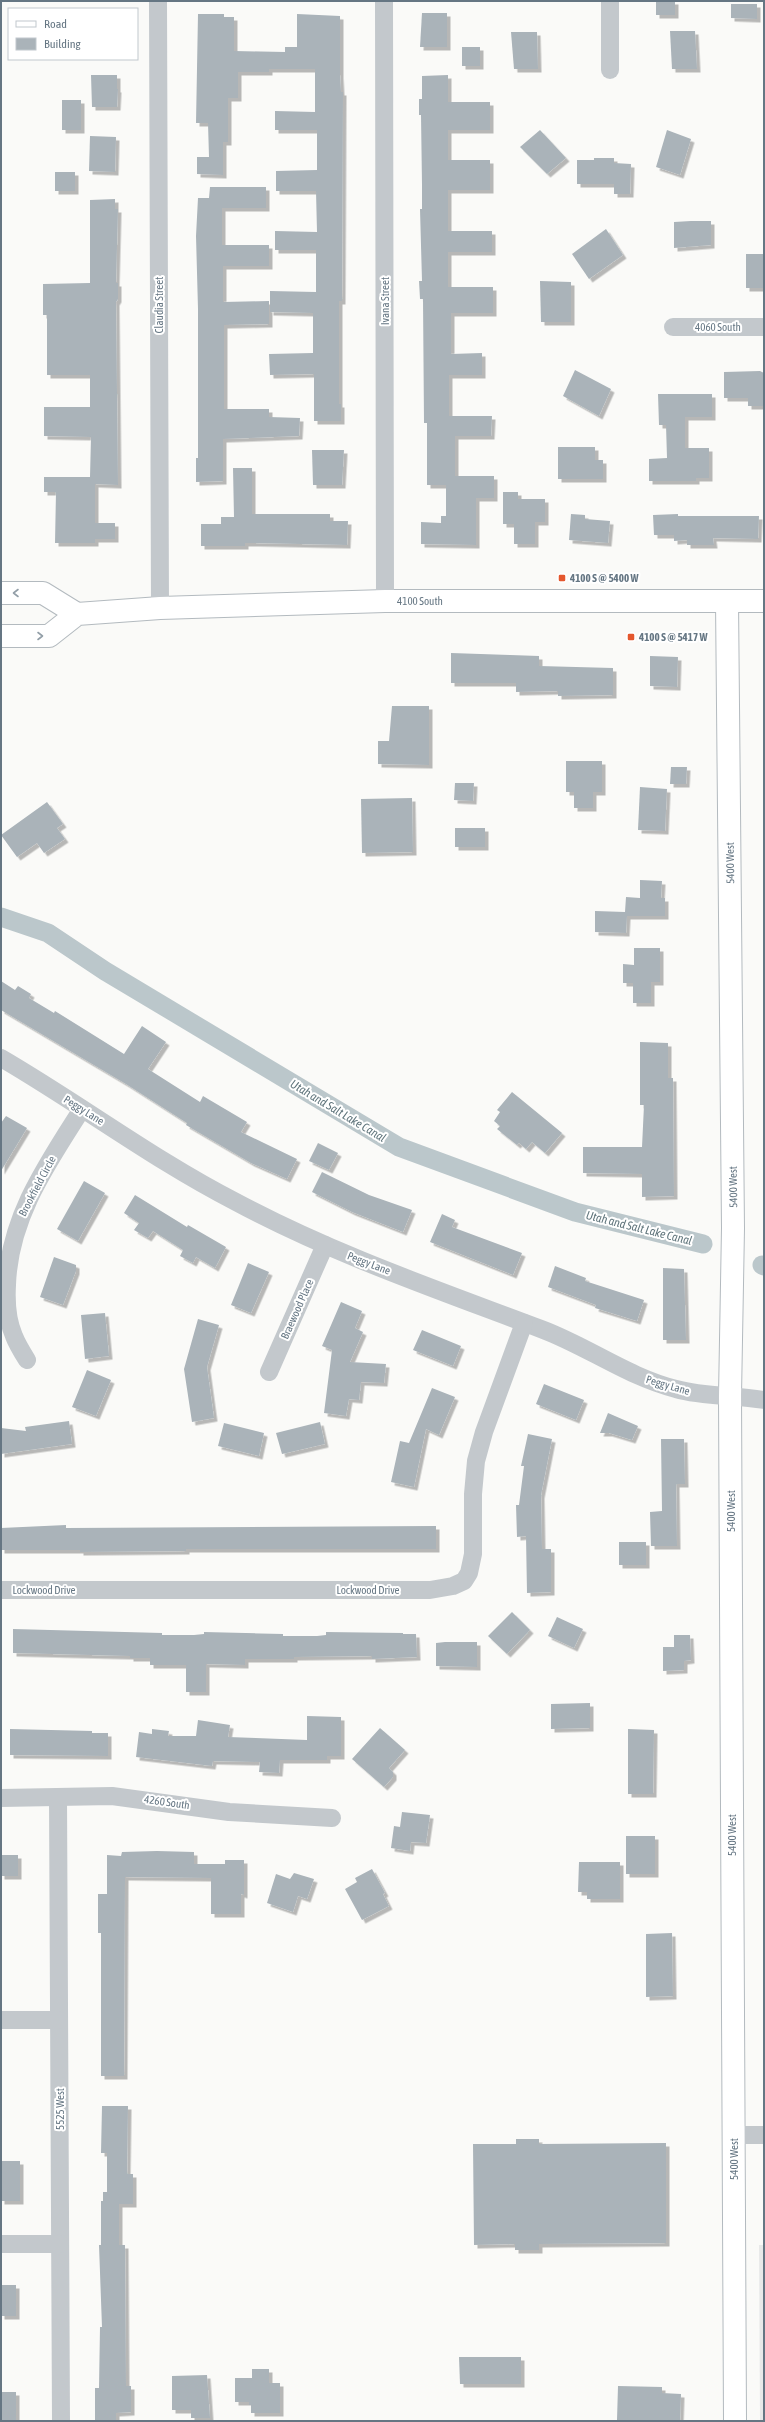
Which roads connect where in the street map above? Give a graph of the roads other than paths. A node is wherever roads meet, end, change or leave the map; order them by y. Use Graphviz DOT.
graph roads {
  1 [pos="158,1"];
  2 [pos="384,1"];
  3 [pos="610,1"];
  4 [pos="610,70"];
  5 [pos="673,327"];
  6 [pos="764,327"];
  7 [pos="1,593"];
  8 [pos="385,601"];
  9 [pos="727,601"];
  10 [pos="764,601"];
  11 [pos="160,608"];
  12 [pos="77,614"];
  13 [pos="1,636"];
  14 [pos="1,1058"];
  15 [pos="82,1110"];
  16 [pos="325,1245"];
  17 [pos="524,1323"];
  18 [pos="27,1360"];
  19 [pos="270,1372"];
  20 [pos="730,1396"];
  21 [pos="764,1400"];
  22 [pos="1,1590"];
  23 [pos="58,1797"];
  24 [pos="1,1798"];
  25 [pos="332,1818"];
  26 [pos="1,2020"];
  27 [pos="59,2020"];
  28 [pos="734,2135"];
  29 [pos="764,2135"];
  30 [pos="1,2244"];
  31 [pos="60,2244"];
  32 [pos="61,2421"];
  33 [pos="735,2421"];
  1 -- 11 [label="street, Claudia Street"];
  2 -- 8 [label="street, Ivana Street"];
  3 -- 4 [label="street"];
  5 -- 6 [label="street, 4060 South"];
  12 -- 7 [label="street, one-way"];
  8 -- 9 [label="street, 4100 South"];
  8 -- 11 [label="street, 4100 South"];
  9 -- 10 [label="street, 4100 South"];
  9 -- 20 [label="street, 5400 West"];
  11 -- 12 [label="street, 4100 South"];
  13 -- 12 [label="street, one-way"];
  14 -- 15 [label="street, Peggy Lane"];
  15 -- 16 [label="street, Peggy Lane"];
  15 -- 18 [label="street, Brookfield Circle"];
  16 -- 17 [label="street, Peggy Lane"];
  16 -- 19 [label="street, Braewood Place"];
  17 -- 20 [label="street, Peggy Lane"];
  17 -- 22 [label="street, Lockwood Drive"];
  20 -- 21 [label="street, Peggy Lane"];
  20 -- 28 [label="street, 5400 West"];
  23 -- 24 [label="street, 4260 South"];
  23 -- 25 [label="street, 4260 South"];
  23 -- 27 [label="street, 5525 West"];
  26 -- 27 [label="street"];
  27 -- 31 [label="street, 5525 West"];
  28 -- 29 [label="street"];
  28 -- 33 [label="street, 5400 West"];
  30 -- 31 [label="street"];
  31 -- 32 [label="street, 5525 West"];
}
